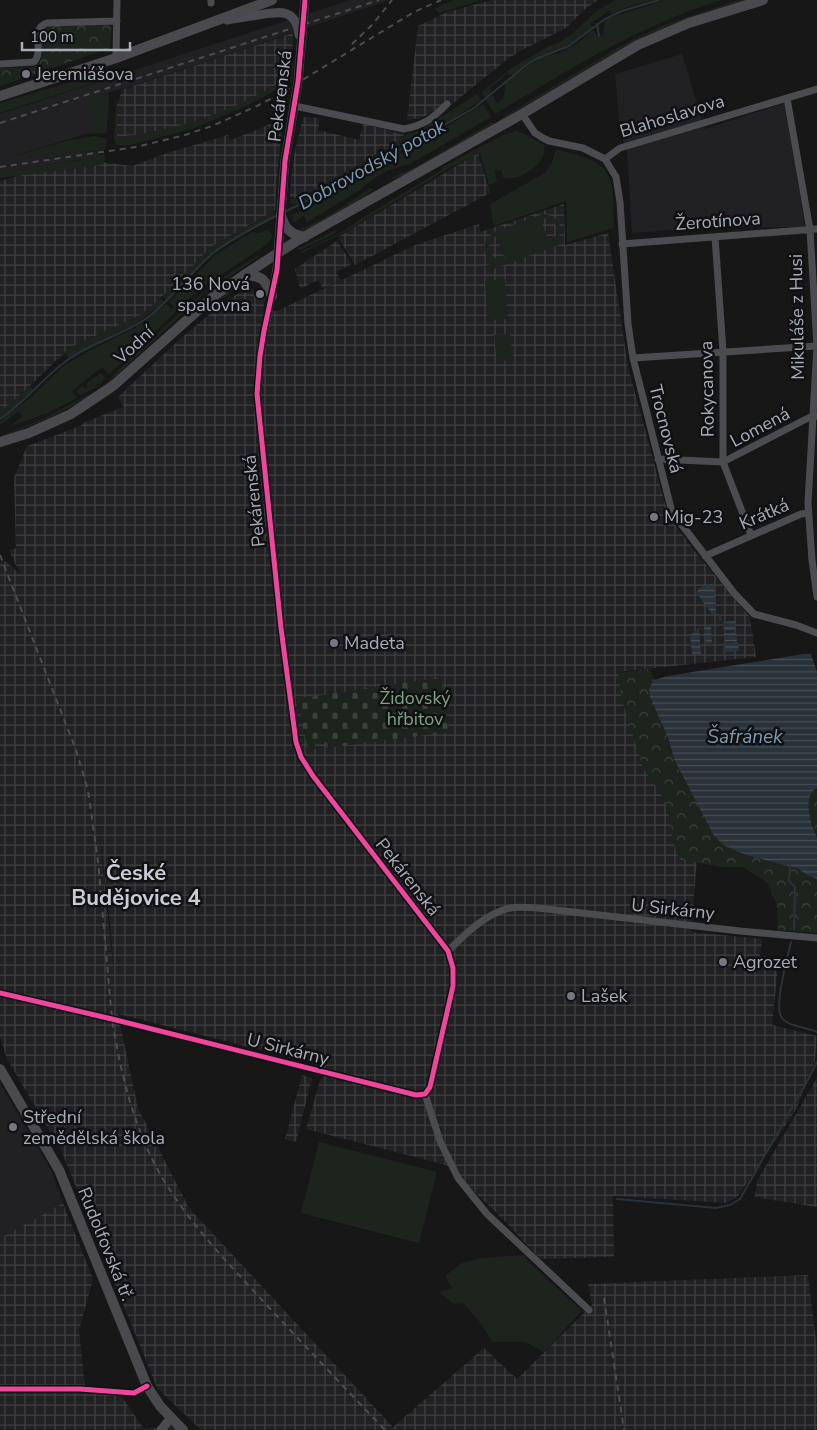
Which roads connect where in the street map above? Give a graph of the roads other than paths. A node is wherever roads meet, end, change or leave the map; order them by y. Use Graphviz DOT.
graph roads {
  1 [pos="117,0"];
  2 [pos="272,0"];
  3 [pos="305,0"];
  4 [pos="763,0"];
  5 [pos="117,21"];
  6 [pos="213,22"];
  7 [pos="300,47"];
  8 [pos="116,58"];
  9 [pos="0,64"];
  10 [pos="817,89"];
  11 [pos="0,96"];
  12 [pos="787,98"];
  13 [pos="447,104"];
  14 [pos="295,106"];
  15 [pos="522,114"];
  16 [pos="605,159"];
  17 [pos="281,218"];
  18 [pos="813,230"];
  19 [pos="715,236"];
  20 [pos="306,237"];
  21 [pos="622,244"];
  22 [pos="278,254"];
  23 [pos="244,275"];
  24 [pos="272,296"];
  25 [pos="817,346"];
  26 [pos="723,351"];
  27 [pos="633,358"];
  28 [pos="815,416"];
  29 [pos="0,442"];
  30 [pos="658,458"];
  31 [pos="723,462"];
  32 [pos="808,513"];
  33 [pos="751,535"];
  34 [pos="705,556"];
  35 [pos="817,597"];
  36 [pos="817,633"];
  37 [pos="817,938"];
  38 [pos="448,951"];
  39 [pos="0,993"];
  40 [pos="0,1069"];
  41 [pos="425,1094"];
  42 [pos="589,1310"];
  43 [pos="147,1386"];
  44 [pos="0,1389"];
  45 [pos="171,1418"];
  46 [pos="161,1430"];
  47 [pos="183,1430"];
  1 -- 5 [label="street"];
  2 -- 6 [label="main road"];
  3 -- 7 [label="street, Pekárenská"];
  4 -- 15 [label="main road"];
  5 -- 8 [label="street"];
  5 -- 9 [label="street"];
  6 -- 7 [label="street"];
  6 -- 8 [label="main road"];
  7 -- 14 [label="street, Pekárenská"];
  8 -- 11 [label="main road"];
  10 -- 12 [label="street, Blahoslavova"];
  12 -- 16 [label="street, Blahoslavova"];
  12 -- 18 [label="street, Mikuláše z Husi"];
  13 -- 14 [label="street, Pekárenská"];
  14 -- 17 [label="street, Pekárenská"];
  15 -- 16 [label="street, Blahoslavova"];
  15 -- 20 [label="main road"];
  16 -- 21 [label="street, Trocnovská"];
  17 -- 20 [label="main road"];
  17 -- 22 [label="street, Pekárenská"];
  18 -- 19 [label="street, Žerotínova"];
  18 -- 25 [label="street, Mikuláše z Husi"];
  19 -- 21 [label="street, Žerotínova"];
  19 -- 26 [label="street, Rokycanova"];
  20 -- 22 [label="main road"];
  21 -- 27 [label="street, Trocnovská"];
  22 -- 23 [label="main road, Vodní"];
  22 -- 24 [label="street, Pekárenská"];
  23 -- 24 [label="main road"];
  23 -- 29 [label="main road, Vodní"];
  24 -- 38 [label="street, Pekárenská"];
  25 -- 26 [label="street"];
  25 -- 28 [label="street, Mikuláše z Husi"];
  26 -- 27 [label="street"];
  26 -- 31 [label="street, Rokycanova"];
  27 -- 30 [label="street, Trocnovská"];
  28 -- 31 [label="street, Lomená"];
  28 -- 32 [label="street, Mikuláše z Husi"];
  30 -- 31 [label="street, Lomená"];
  30 -- 34 [label="street, Trocnovská"];
  31 -- 33 [label="street, Rokycanova"];
  32 -- 33 [label="street, Krátká"];
  32 -- 35 [label="street, Mikuláše z Husi"];
  33 -- 34 [label="street, Krátká"];
  34 -- 36 [label="street, Trocnovská"];
  37 -- 38 [label="street, U Sirkárny"];
  38 -- 41 [label="street"];
  39 -- 41 [label="street, U Sirkárny"];
  40 -- 43 [label="main road, Rudolfovská tř."];
  41 -- 42 [label="street"];
  43 -- 44 [label="street"];
  43 -- 45 [label="main road, Rudolfovská tř."];
  45 -- 46 [label="street"];
  45 -- 47 [label="main road, Rudolfovská tř."];
}
